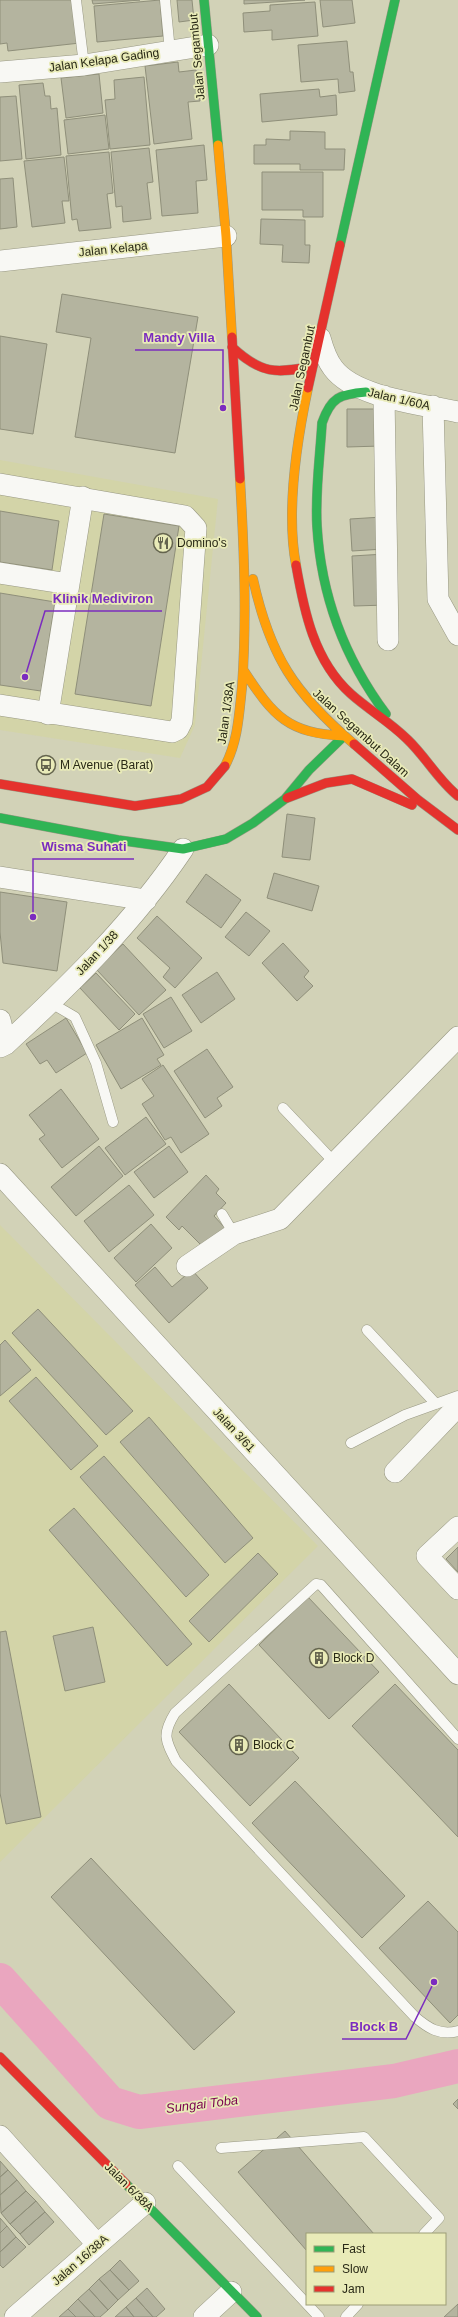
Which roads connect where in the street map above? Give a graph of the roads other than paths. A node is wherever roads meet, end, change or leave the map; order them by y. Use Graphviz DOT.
graph roads {
  1 [pos="76,0"];
  2 [pos="165,0"];
  3 [pos="204,0"];
  4 [pos="395,0"];
  5 [pos="208,45"];
  6 [pos="170,50"];
  7 [pos="84,65"];
  8 [pos="0,72"];
  9 [pos="226,236"];
  10 [pos="0,261"];
  11 [pos="320,338"];
  12 [pos="232,347"];
  13 [pos="313,366"];
  14 [pos="375,394"];
  15 [pos="433,406"];
  16 [pos="458,412"];
  17 [pos="0,484"];
  18 [pos="83,497"];
  19 [pos="242,518"];
  20 [pos="0,573"];
  21 [pos="69,584"];
  22 [pos="458,635"];
  23 [pos="388,640"];
  24 [pos="244,672"];
  25 [pos="347,692"];
  26 [pos="346,704"];
  27 [pos="0,705"];
  28 [pos="48,714"];
  29 [pos="345,723"];
  30 [pos="344,736"];
  31 [pos="408,740"];
  32 [pos="0,784"];
  33 [pos="458,796"];
  34 [pos="285,799"];
  35 [pos="437,816"];
  36 [pos="0,818"];
  37 [pos="458,830"];
  38 [pos="183,849"];
  39 [pos="0,877"];
  40 [pos="146,900"];
  41 [pos="51,1003"];
  42 [pos="0,1020"];
  43 [pos="458,1037"];
  44 [pos="3,1046"];
  45 [pos="283,1108"];
  46 [pos="113,1122"];
  47 [pos="334,1162"];
  48 [pos="3,1181"];
  49 [pos="222,1214"];
  50 [pos="234,1234"];
  51 [pos="187,1266"];
  52 [pos="367,1330"];
  53 [pos="458,1396"];
  54 [pos="436,1404"];
  55 [pos="458,1406"];
  56 [pos="351,1443"];
  57 [pos="395,1472"];
  58 [pos="458,1527"];
  59 [pos="458,1589"];
  60 [pos="458,1674"];
  61 [pos="458,1739"];
  62 [pos="458,2031"];
  63 [pos="0,2057"];
  64 [pos="0,2136"];
  65 [pos="221,2148"];
  66 [pos="178,2166"];
  67 [pos="145,2203"];
  68 [pos="425,2233"];
  69 [pos="97,2244"];
  70 [pos="231,2292"];
  71 [pos="306,2303"];
  72 [pos="308,2305"];
  73 [pos="357,2305"];
  74 [pos="15,2317"];
  75 [pos="204,2317"];
  76 [pos="257,2317"];
  77 [pos="319,2317"];
  78 [pos="346,2317"];
  1 -- 7 [label="lane"];
  2 -- 6 [label="lane"];
  3 -- 5 [label="main road, Jalan Segambut"];
  4 -- 11 [label="main road, Jalan Segambut"];
  5 -- 6 [label="street, Jalan Kelapa Gading"];
  5 -- 9 [label="main road, Jalan Segambut"];
  6 -- 7 [label="street, Jalan Kelapa Gading"];
  7 -- 8 [label="street, Jalan Kelapa Gading"];
  9 -- 10 [label="street, Jalan Kelapa"];
  9 -- 12 [label="main road, Jalan Segambut"];
  11 -- 13 [label="main road, Jalan Segambut"];
  11 -- 14 [label="street, Jalan 1/60A"];
  12 -- 13 [label="main road"];
  12 -- 19 [label="main road, Jalan Segambut"];
  13 -- 25 [label="main road, Jalan Segambut"];
  14 -- 15 [label="street, Jalan 1/60A"];
  14 -- 23 [label="street"];
  14 -- 31 [label="main road"];
  15 -- 16 [label="street, Jalan 1/60A"];
  15 -- 22 [label="street"];
  17 -- 18 [label="street"];
  18 -- 21 [label="street"];
  18 -- 28 [label="street"];
  19 -- 24 [label="main road, Jalan 1/38A"];
  19 -- 30 [label="main road, Jalan Segambut Dalam"];
  20 -- 21 [label="street"];
  21 -- 28 [label="street"];
  24 -- 30 [label="main road"];
  24 -- 32 [label="main road, Jalan 1/38A"];
  25 -- 26 [label="main road"];
  25 -- 31 [label="main road, Jalan Segambut Dalam"];
  27 -- 28 [label="street"];
  29 -- 30 [label="main road"];
  30 -- 34 [label="main road"];
  30 -- 35 [label="main road, Jalan Segambut Dalam"];
  31 -- 33 [label="main road, Jalan Segambut Dalam"];
  34 -- 35 [label="main road"];
  34 -- 38 [label="main road"];
  35 -- 37 [label="main road, Jalan Segambut Dalam"];
  36 -- 38 [label="main road"];
  38 -- 40 [label="street, Jalan 1/38"];
  39 -- 40 [label="street"];
  40 -- 41 [label="street, Jalan 1/38"];
  41 -- 44 [label="street, Jalan 1/38"];
  41 -- 46 [label="lane"];
  42 -- 44 [label="street"];
  43 -- 47 [label="street"];
  45 -- 47 [label="lane"];
  47 -- 50 [label="street"];
  48 -- 60 [label="street, Jalan 3/61"];
  49 -- 50 [label="lane"];
  50 -- 51 [label="street"];
  52 -- 54 [label="lane"];
  53 -- 54 [label="lane"];
  54 -- 56 [label="lane"];
  55 -- 57 [label="street"];
  58 -- 59 [label="street"];
  61 -- 62 [label="lane"];
  63 -- 67 [label="main road, Jalan 6/38A"];
  64 -- 69 [label="street"];
  65 -- 68 [label="lane"];
  66 -- 71 [label="lane"];
  67 -- 69 [label="street, Jalan 16/38A"];
  67 -- 70 [label="main road, Jalan 6/38A"];
  69 -- 74 [label="street, Jalan 16/38A"];
  70 -- 75 [label="street"];
  70 -- 76 [label="main road, Jalan 6/38A"];
  72 -- 77 [label="lane"];
  73 -- 78 [label="lane"];
}
